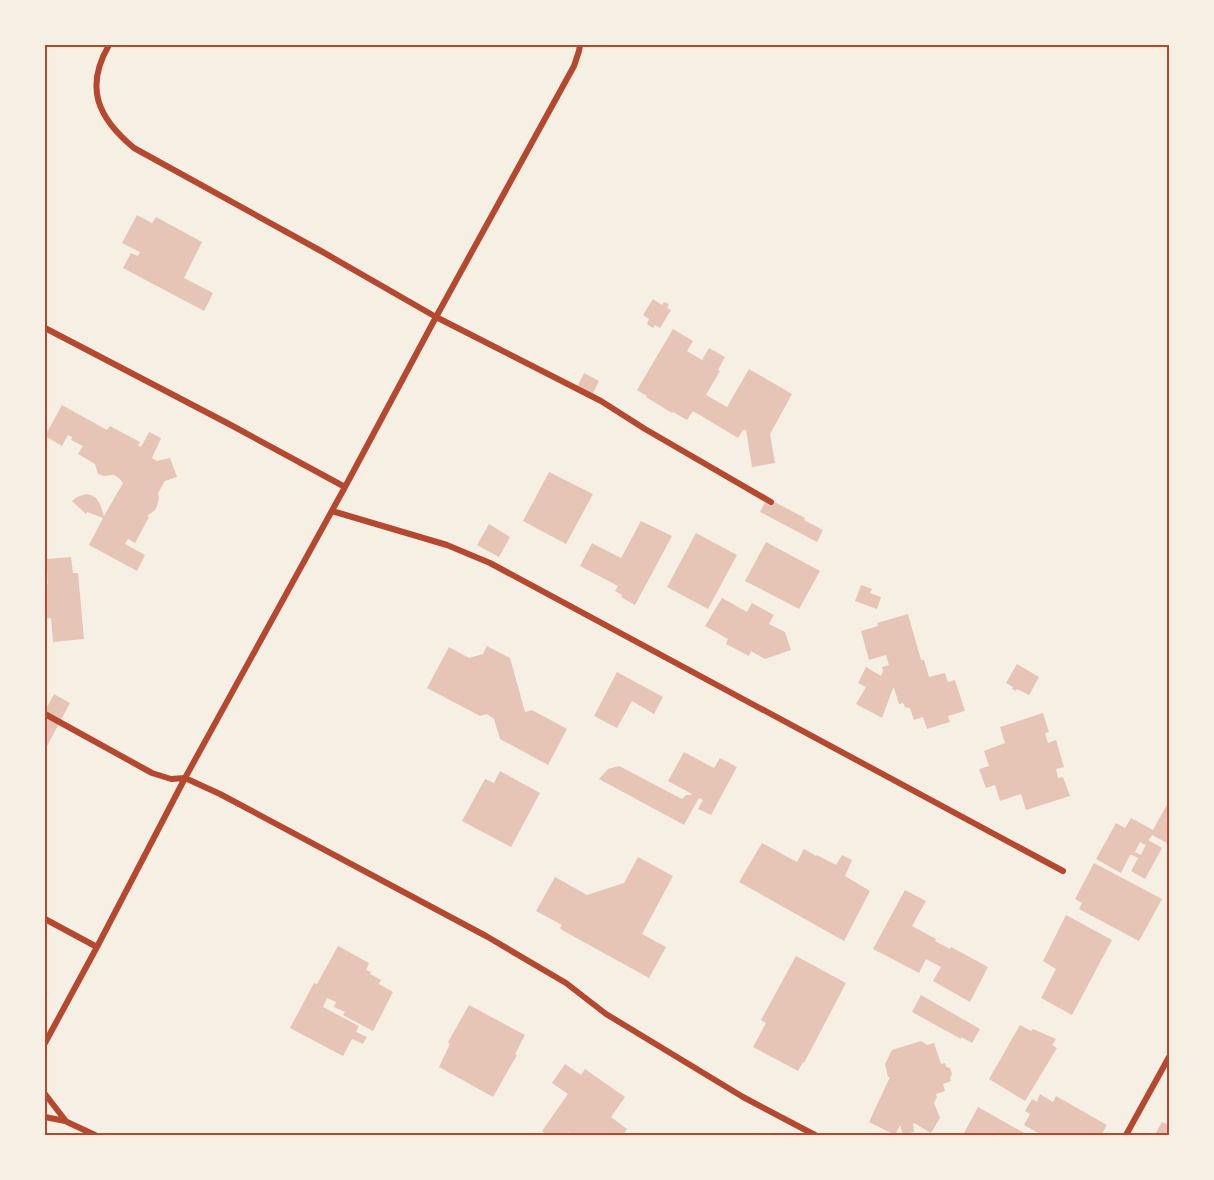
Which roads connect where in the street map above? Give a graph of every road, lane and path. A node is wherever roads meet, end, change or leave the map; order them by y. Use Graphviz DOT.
graph roads {
  1 [pos="109,45"];
  2 [pos="580,45"];
  3 [pos="436,317"];
  4 [pos="45,328"];
  5 [pos="345,487"];
  6 [pos="771,502"];
  7 [pos="332,511"];
  8 [pos="45,714"];
  9 [pos="185,778"];
  10 [pos="1063,871"];
  11 [pos="45,920"];
  12 [pos="97,947"];
  13 [pos="45,1043"];
  14 [pos="1169,1056"];
  15 [pos="45,1094"];
  16 [pos="45,1117"];
  17 [pos="65,1121"];
  18 [pos="95,1135"];
  19 [pos="815,1135"];
  20 [pos="1126,1135"];
  1 -- 3 [label="street"];
  2 -- 3 [label="street"];
  3 -- 5 [label="street"];
  3 -- 6 [label="street"];
  4 -- 5 [label="street"];
  5 -- 7 [label="street"];
  7 -- 9 [label="street"];
  7 -- 10 [label="street"];
  8 -- 9 [label="street"];
  9 -- 12 [label="street"];
  9 -- 19 [label="street"];
  11 -- 12 [label="street"];
  12 -- 13 [label="street"];
  14 -- 20 [label="street"];
  15 -- 17 [label="street"];
  16 -- 17 [label="street"];
  17 -- 18 [label="street"];
}
